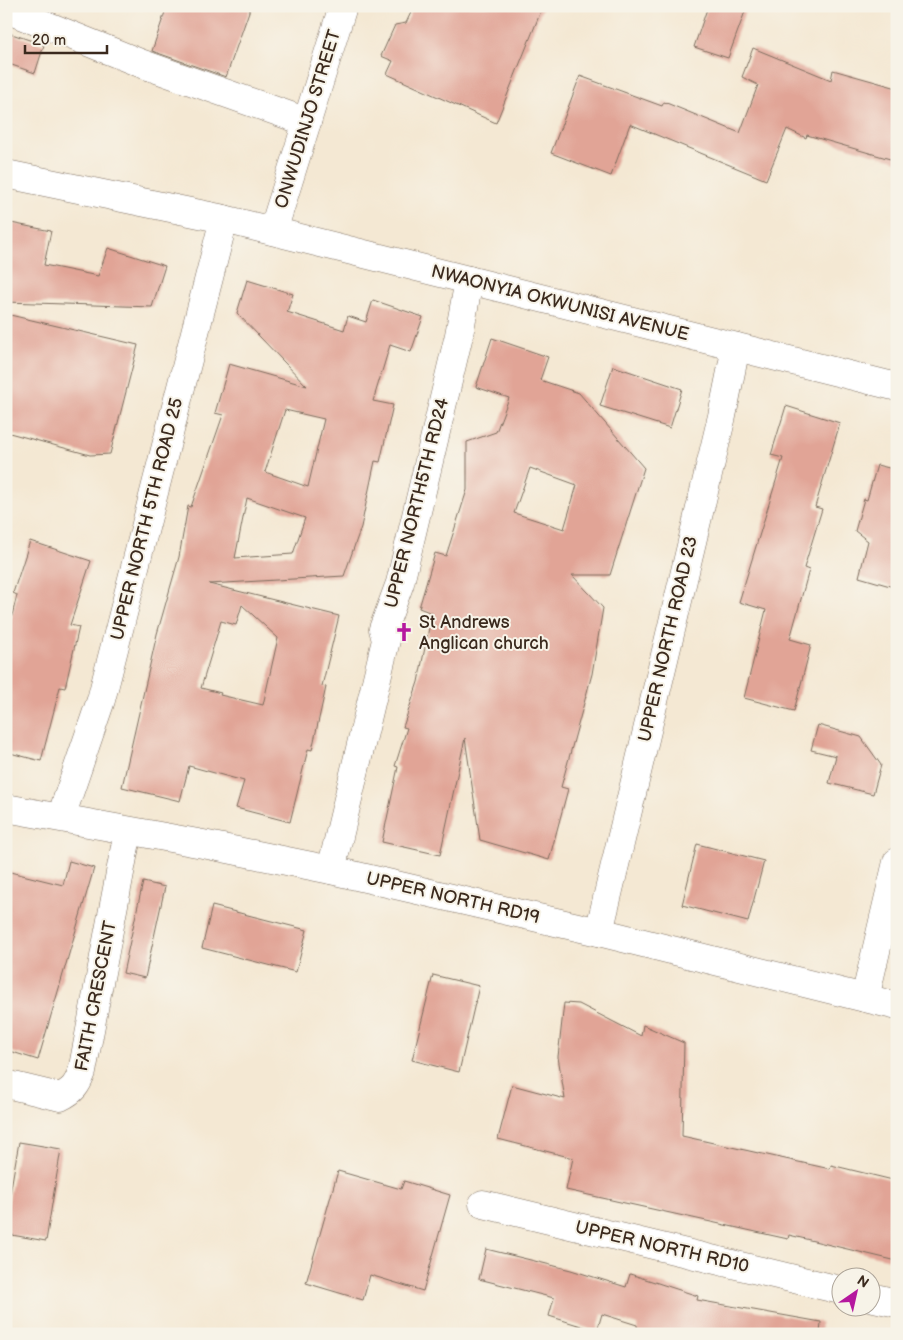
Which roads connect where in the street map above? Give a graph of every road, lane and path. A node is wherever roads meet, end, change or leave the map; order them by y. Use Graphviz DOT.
graph roads {
  1 [pos="343,6"];
  2 [pos="6,9"];
  3 [pos="307,122"];
  4 [pos="6,174"];
  5 [pos="224,219"];
  6 [pos="274,231"];
  7 [pos="468,280"];
  8 [pos="736,347"];
  9 [pos="897,387"];
  10 [pos="6,808"];
  11 [pos="61,817"];
  12 [pos="128,831"];
  13 [pos="897,862"];
  14 [pos="331,870"];
  15 [pos="599,932"];
  16 [pos="865,998"];
  17 [pos="897,1006"];
  18 [pos="6,1084"];
  19 [pos="483,1204"];
  20 [pos="830,1288"];
  21 [pos="880,1299"];
  22 [pos="897,1303"];
  1 -- 3 [label="street, ONWUDINJO STREET"];
  2 -- 3 [label="street"];
  3 -- 6 [label="street, ONWUDINJO STREET"];
  4 -- 5 [label="street, NWAONYIA OKWUNISI AVENUE"];
  5 -- 6 [label="street, NWAONYIA OKWUNISI AVENUE"];
  5 -- 11 [label="street, UPPER NORTH 5TH ROAD 25"];
  6 -- 7 [label="street, NWAONYIA OKWUNISI AVENUE"];
  7 -- 8 [label="street, NWAONYIA OKWUNISI AVENUE"];
  7 -- 14 [label="street, UPPER NORTH5TH RD24"];
  8 -- 9 [label="street, NWAONYIA OKWUNISI AVENUE"];
  8 -- 15 [label="street, UPPER NORTH ROAD 23"];
  10 -- 11 [label="street, UPPER NORTH RD19"];
  11 -- 12 [label="street, UPPER NORTH RD19"];
  12 -- 14 [label="street, UPPER NORTH RD19"];
  12 -- 18 [label="street, FAITH CRESCENT"];
  13 -- 16 [label="street"];
  14 -- 15 [label="street, UPPER NORTH RD19"];
  15 -- 16 [label="street, UPPER NORTH RD19"];
  16 -- 17 [label="street, UPPER NORTH RD19"];
  19 -- 20 [label="street, UPPER NORTH RD10"];
  21 -- 22 [label="street"];
}
